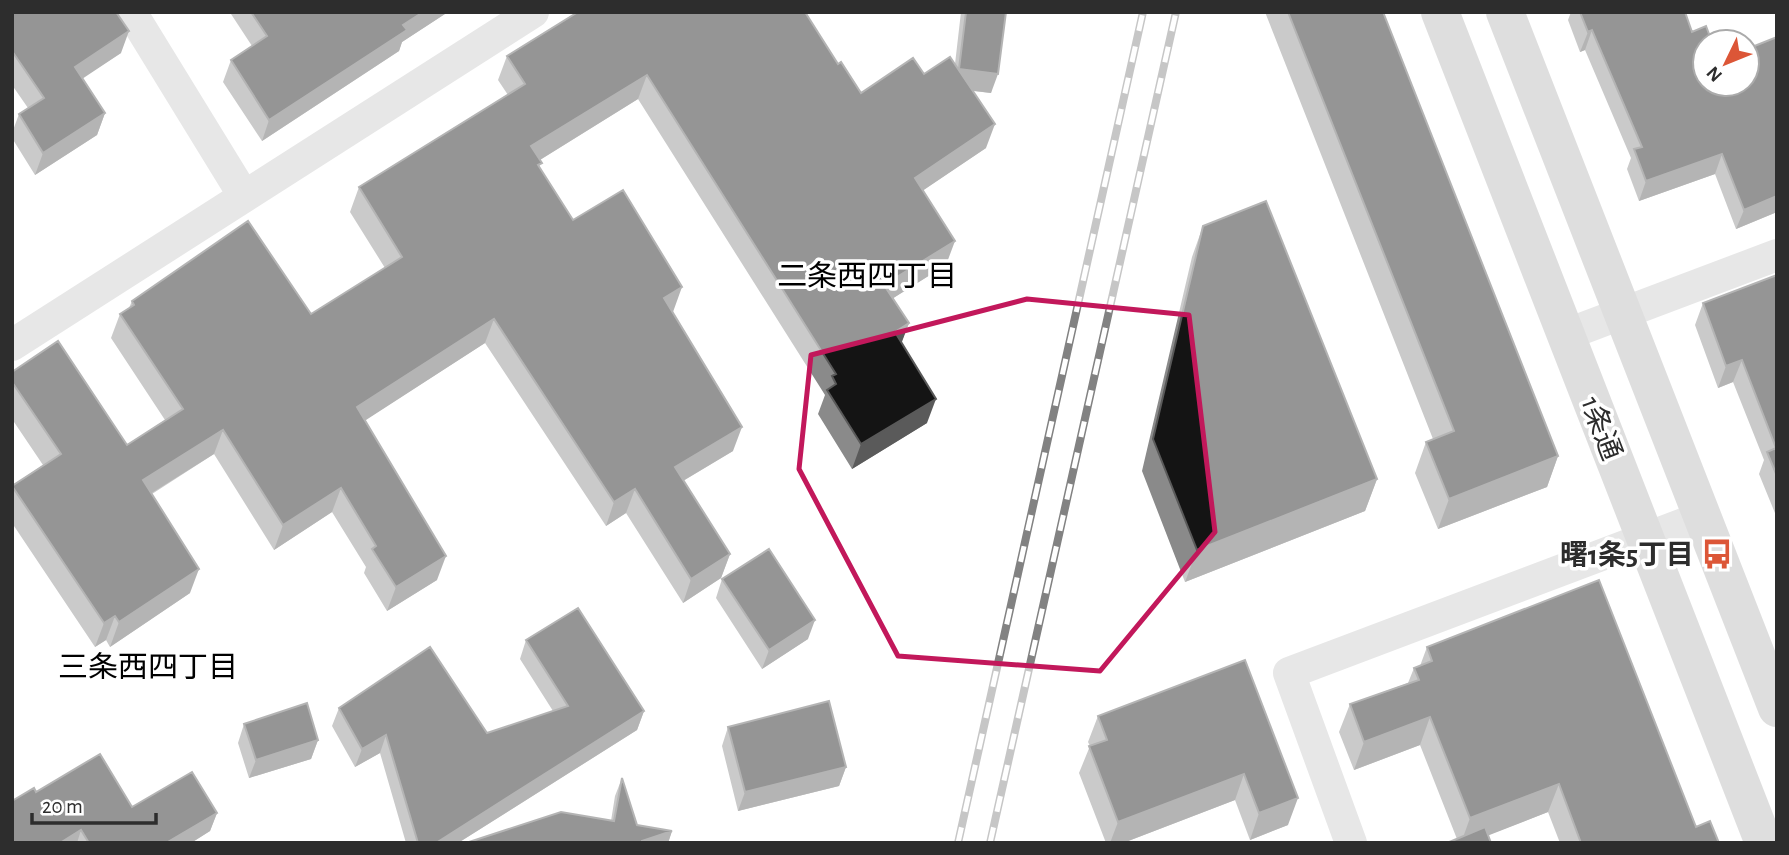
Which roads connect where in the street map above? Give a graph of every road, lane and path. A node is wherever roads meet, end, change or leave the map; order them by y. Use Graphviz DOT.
graph roads {
  1 [pos="131,12"];
  2 [pos="533,12"];
  3 [pos="1440,12"];
  4 [pos="1506,12"];
  5 [pos="244,196"];
  6 [pos="1777,256"];
  7 [pos="1622,311"];
  8 [pos="1565,335"];
  9 [pos="12,345"];
  10 [pos="1702,517"];
  11 [pos="1645,538"];
  12 [pos="1777,708"];
  13 [pos="1351,843"];
  14 [pos="1764,843"];
  1 -- 5 [label="street"];
  2 -- 5 [label="street"];
  3 -- 8 [label="street, 1条通"];
  4 -- 7 [label="street"];
  5 -- 9 [label="street"];
  6 -- 7 [label="street"];
  7 -- 8 [label="street"];
  7 -- 10 [label="street"];
  8 -- 11 [label="street, 1条通"];
  10 -- 11 [label="street"];
  10 -- 12 [label="street"];
  11 -- 13 [label="street"];
  11 -- 14 [label="street, 1条通"];
}
